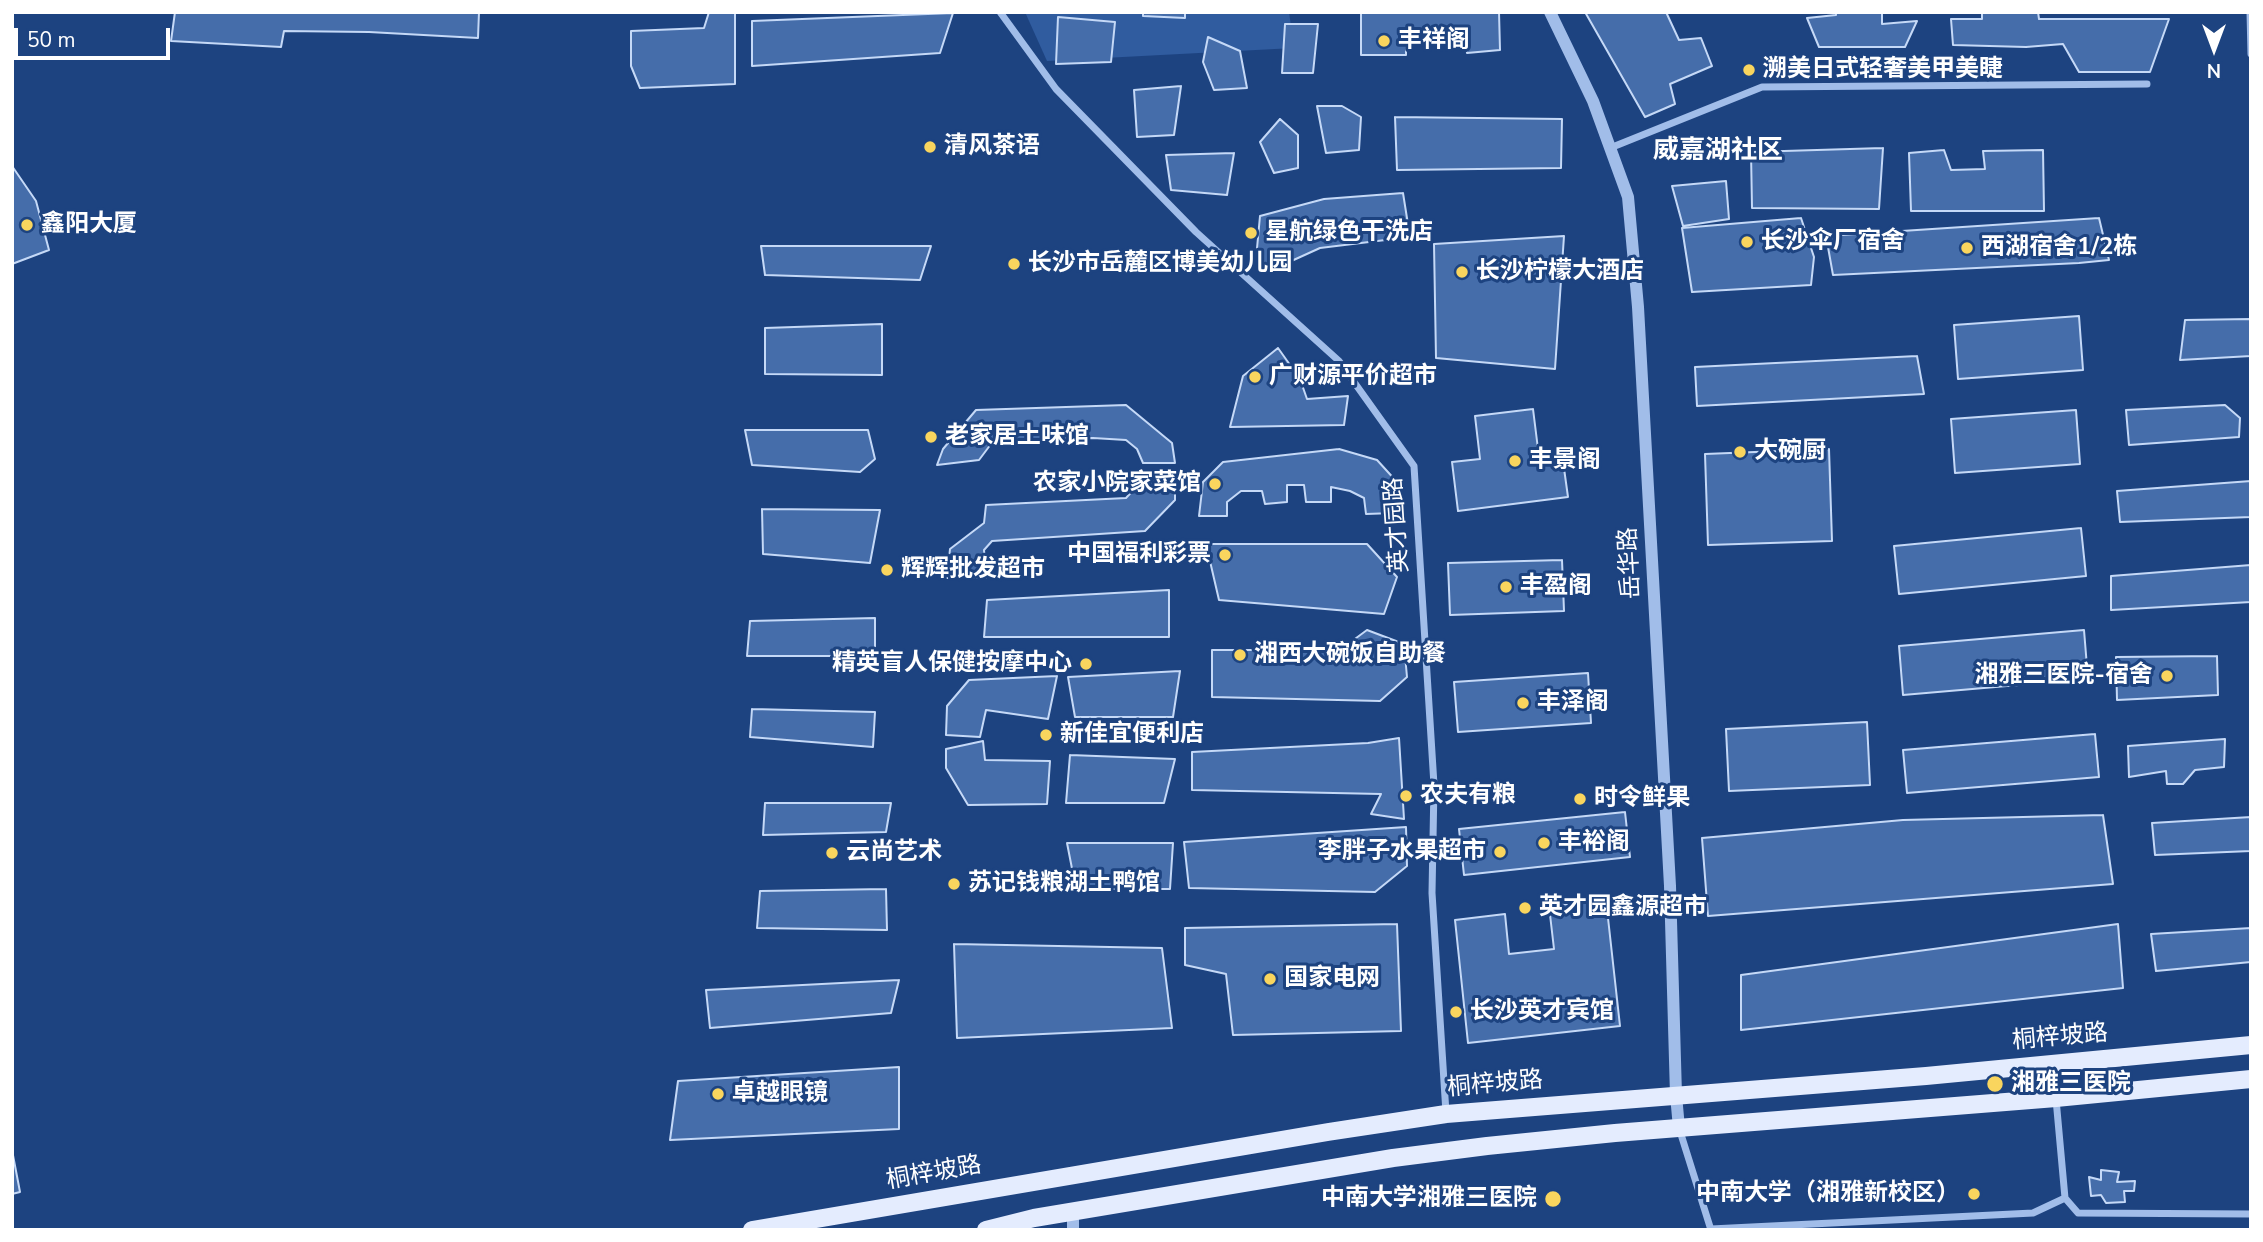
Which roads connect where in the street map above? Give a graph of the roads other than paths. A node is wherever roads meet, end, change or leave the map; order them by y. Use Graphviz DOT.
graph roads {
  1 [pos="1000,12"];
  2 [pos="1550,12"];
  3 [pos="2250,12"];
  4 [pos="2251,54"];
  5 [pos="2147,84"];
  6 [pos="1610,148"];
  7 [pos="2251,1045"];
  8 [pos="2251,1079"];
  9 [pos="1676,1095"];
  10 [pos="2056,1098"];
  11 [pos="1446,1114"];
  12 [pos="1679,1128"];
  13 [pos="2065,1198"];
  14 [pos="2251,1214"];
  15 [pos="1073,1221"];
  16 [pos="1711,1229"];
  17 [pos="752,1230"];
  18 [pos="986,1230"];
  1 -- 11 [label="street, 英才园路"];
  2 -- 6 [label="street, 岳华路"];
  3 -- 4 [label="street"];
  5 -- 6 [label="street"];
  6 -- 9 [label="street, 岳华路"];
  7 -- 9 [label="main road, 桐梓坡路"];
  8 -- 10 [label="main road"];
  9 -- 11 [label="main road, 桐梓坡路"];
  9 -- 12 [label="street, 岳华路"];
  10 -- 12 [label="main road"];
  10 -- 13 [label="street"];
  11 -- 17 [label="main road, 桐梓坡路"];
  12 -- 15 [label="main road"];
  12 -- 16 [label="street"];
  13 -- 14 [label="street"];
  13 -- 16 [label="street"];
  15 -- 18 [label="main road"];
}
